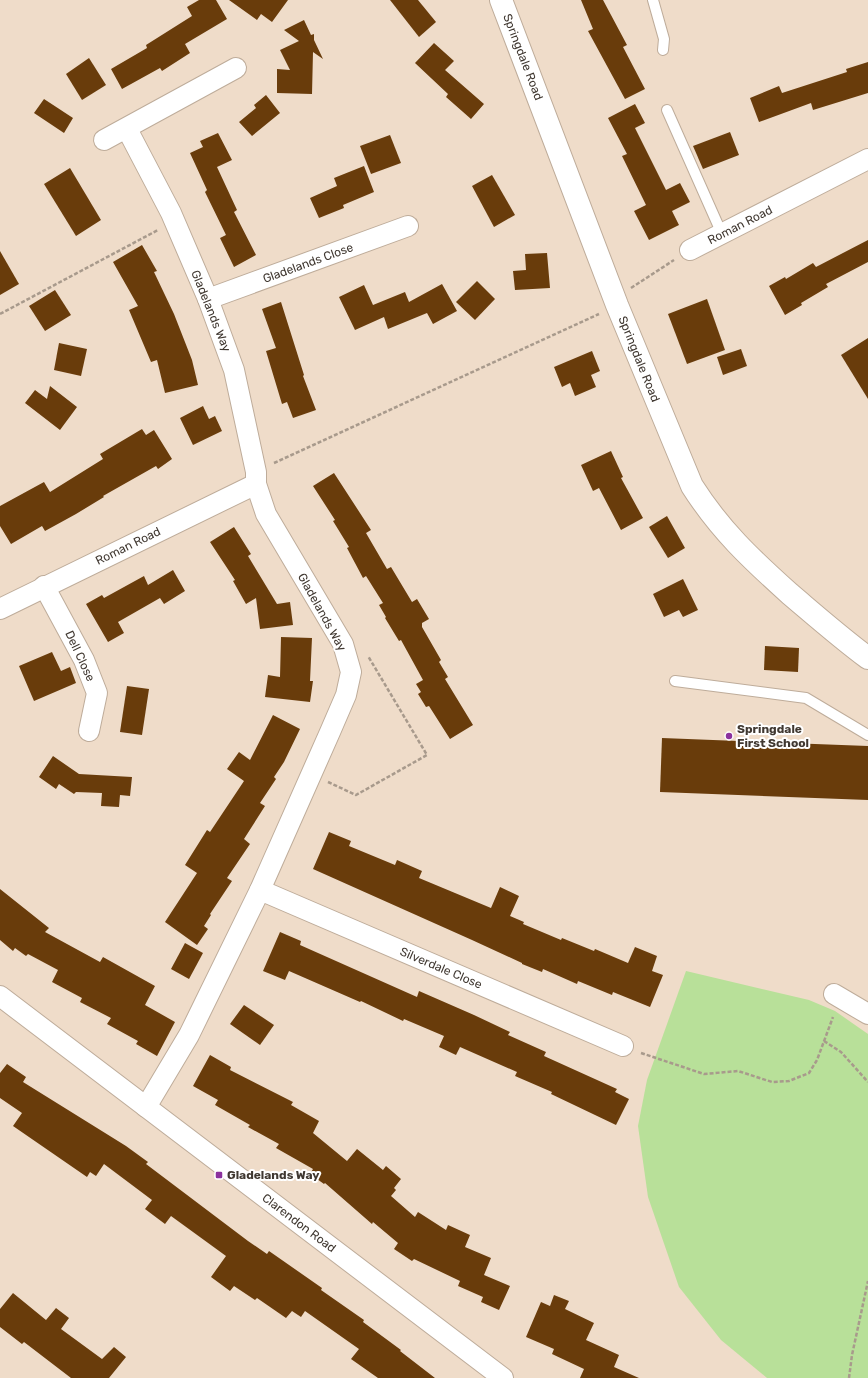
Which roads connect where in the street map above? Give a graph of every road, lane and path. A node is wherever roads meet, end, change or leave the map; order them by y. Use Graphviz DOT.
graph roads {
  1 [pos="501,0"];
  2 [pos="653,0"];
  3 [pos="663,50"];
  4 [pos="236,68"];
  5 [pos="667,110"];
  6 [pos="127,129"];
  7 [pos="104,140"];
  8 [pos="868,159"];
  9 [pos="174,221"];
  10 [pos="408,226"];
  11 [pos="722,234"];
  12 [pos="690,250"];
  13 [pos="208,299"];
  14 [pos="616,302"];
  15 [pos="0,314"];
  16 [pos="256,478"];
  17 [pos="44,586"];
  18 [pos="0,608"];
  19 [pos="343,644"];
  20 [pos="868,658"];
  21 [pos="675,681"];
  22 [pos="89,731"];
  23 [pos="868,735"];
  24 [pos="311,774"];
  25 [pos="260,890"];
  26 [pos="0,996"];
  27 [pos="838,996"];
  28 [pos="868,1014"];
  29 [pos="824,1042"];
  30 [pos="623,1046"];
  31 [pos="868,1082"];
  32 [pos="146,1107"];
  33 [pos="868,1281"];
  34 [pos="503,1378"];
  35 [pos="849,1378"];
  1 -- 14 [label="street, Springdale Road"];
  2 -- 3 [label="lane"];
  4 -- 6 [label="street"];
  5 -- 11 [label="lane"];
  6 -- 7 [label="street"];
  6 -- 9 [label="street, Gladelands Way"];
  8 -- 11 [label="street, Roman Road"];
  9 -- 13 [label="street, Gladelands Way"];
  9 -- 15 [label="path"];
  10 -- 13 [label="street, Gladelands Close"];
  11 -- 12 [label="street, Roman Road"];
  12 -- 14 [label="path"];
  13 -- 16 [label="street, Gladelands Way"];
  14 -- 16 [label="path"];
  14 -- 20 [label="street, Springdale Road"];
  16 -- 17 [label="street, Roman Road"];
  16 -- 19 [label="street, Gladelands Way"];
  17 -- 18 [label="street, Roman Road"];
  17 -- 22 [label="street, Dell Close"];
  19 -- 24 [label="street, Gladelands Way"];
  19 -- 24 [label="path"];
  21 -- 23 [label="lane"];
  24 -- 25 [label="street, Gladelands Way"];
  25 -- 30 [label="street, Silverdale Close"];
  25 -- 32 [label="street, Gladelands Way"];
  26 -- 32 [label="street, Clarendon Road"];
  27 -- 28 [label="street"];
  27 -- 29 [label="path"];
  29 -- 30 [label="path"];
  29 -- 31 [label="path"];
  32 -- 34 [label="street, Clarendon Road"];
  33 -- 35 [label="path"];
}
